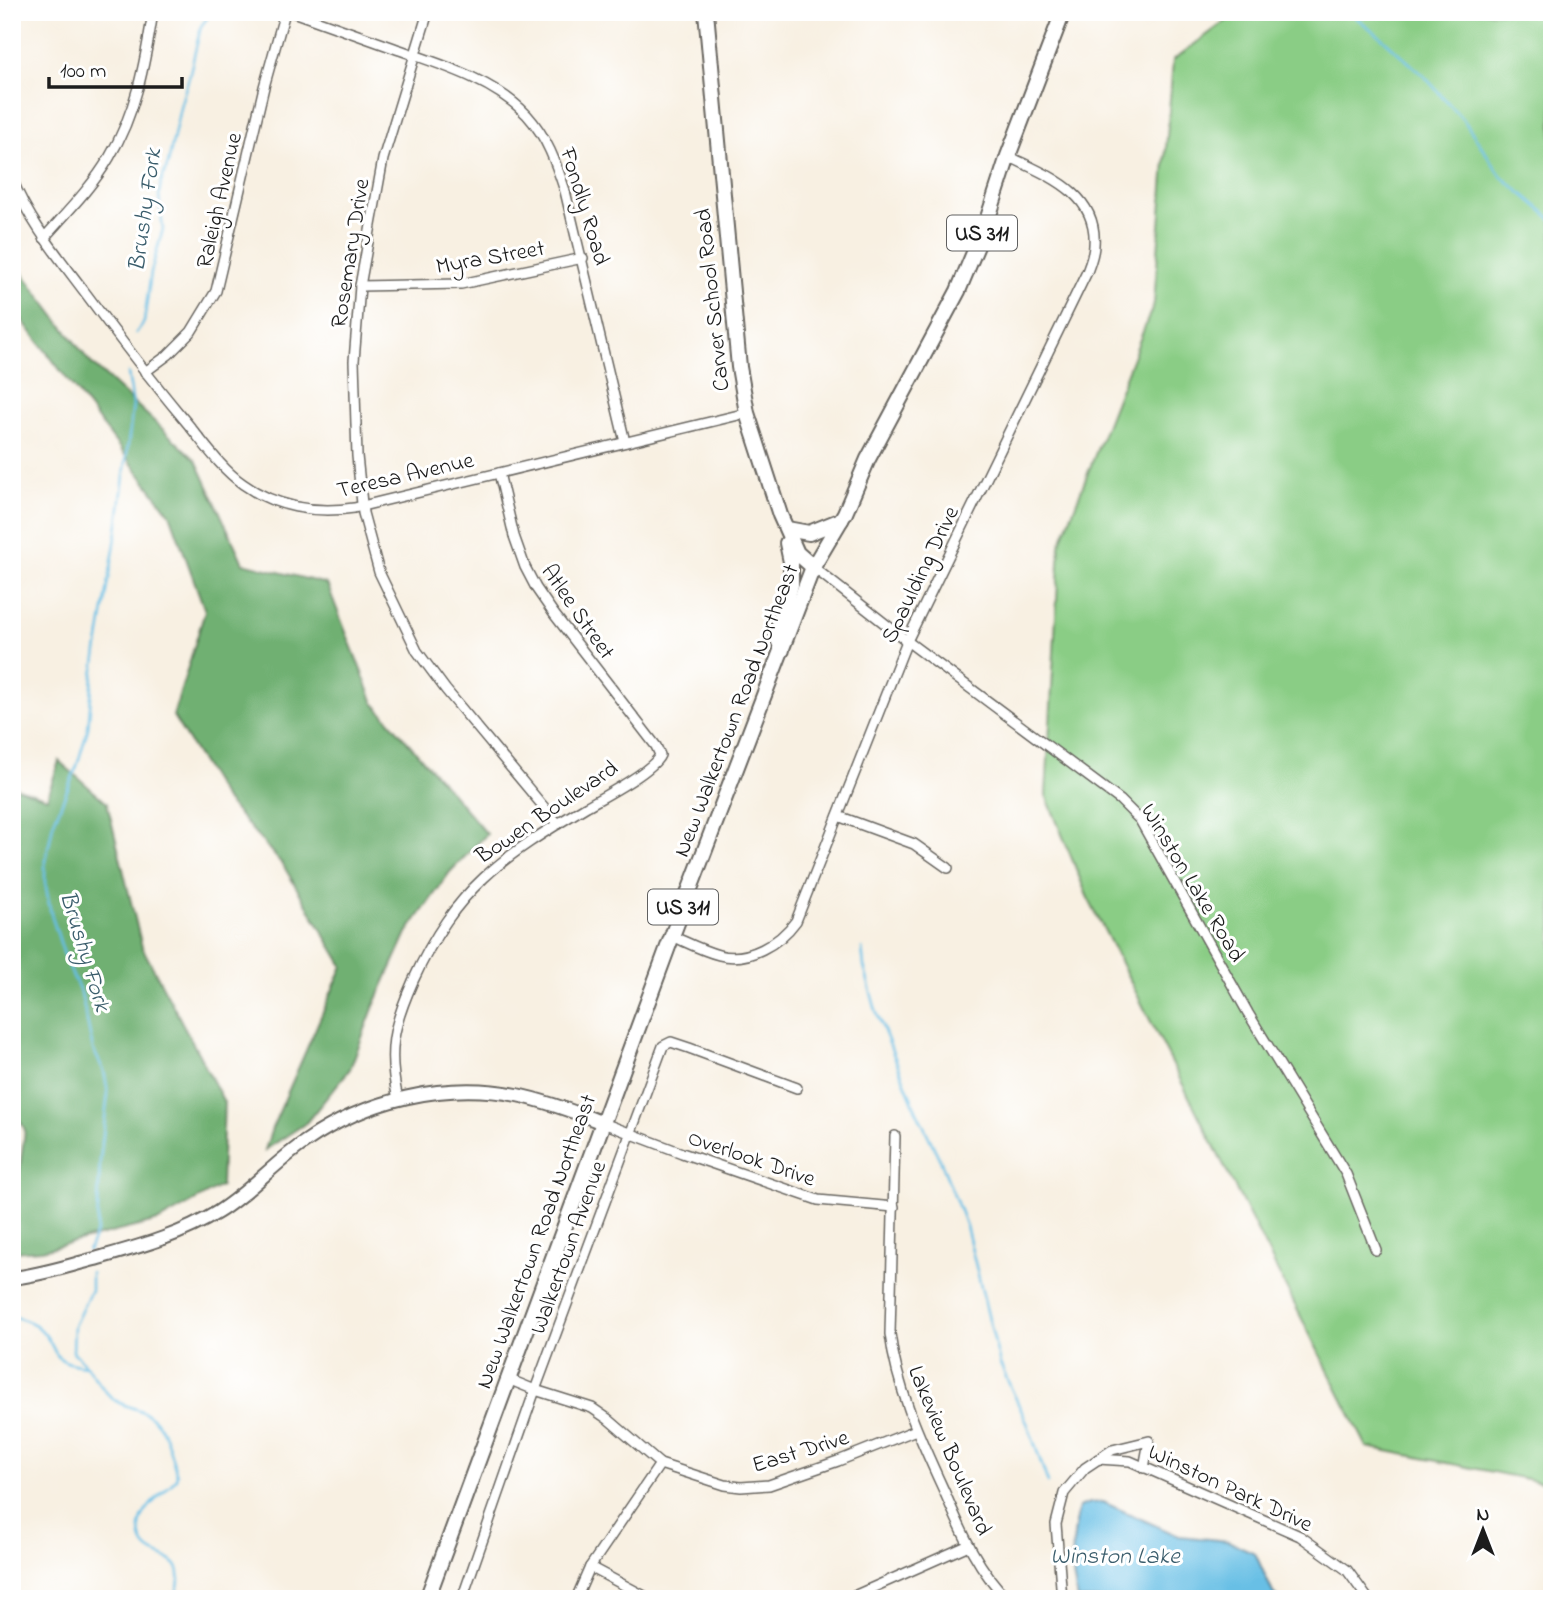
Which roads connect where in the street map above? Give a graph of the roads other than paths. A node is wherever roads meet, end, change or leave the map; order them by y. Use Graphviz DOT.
graph roads {
  1 [pos="153,12"];
  2 [pos="285,12"];
  3 [pos="293,12"];
  4 [pos="428,12"];
  5 [pos="706,12"];
  6 [pos="1063,12"];
  7 [pos="415,55"];
  8 [pos="1008,156"];
  9 [pos="12,179"];
  10 [pos="44,238"];
  11 [pos="583,258"];
  12 [pos="360,286"];
  13 [pos="145,372"];
  14 [pos="747,413"];
  15 [pos="625,442"];
  16 [pos="499,473"];
  17 [pos="362,507"];
  18 [pos="841,520"];
  19 [pos="787,529"];
  20 [pos="813,567"];
  21 [pos="906,641"];
  22 [pos="782,650"];
  23 [pos="660,755"];
  24 [pos="838,816"];
  25 [pos="558,824"];
  26 [pos="948,868"];
  27 [pos="672,936"];
  28 [pos="797,1088"];
  29 [pos="398,1100"];
  30 [pos="603,1123"];
  31 [pos="630,1132"];
  32 [pos="895,1136"];
  33 [pos="894,1207"];
  34 [pos="1376,1250"];
  35 [pos="12,1278"];
  36 [pos="509,1379"];
  37 [pos="535,1390"];
  38 [pos="916,1430"];
  39 [pos="1098,1459"];
  40 [pos="660,1464"];
  41 [pos="1144,1468"];
  42 [pos="969,1545"];
  43 [pos="590,1567"];
  44 [pos="427,1599"];
  45 [pos="462,1599"];
  46 [pos="576,1599"];
  47 [pos="650,1599"];
  48 [pos="847,1599"];
  49 [pos="1008,1599"];
  50 [pos="1062,1599"];
  51 [pos="1368,1599"];
  1 -- 10 [label="street"];
  2 -- 13 [label="street, Raleigh Avenue"];
  3 -- 7 [label="street, Fondly Road"];
  4 -- 7 [label="street, Rosemary Drive"];
  5 -- 14 [label="main road, Carver School Road"];
  6 -- 8 [label="main road, New Walkertown Road Northeast / US 311"];
  7 -- 11 [label="street, Fondly Road"];
  7 -- 12 [label="street, Rosemary Drive"];
  8 -- 18 [label="main road, New Walkertown Road Northeast / US 311"];
  8 -- 21 [label="street, Spaulding Drive"];
  9 -- 10 [label="street, Teresa Avenue"];
  10 -- 13 [label="street, Teresa Avenue"];
  11 -- 12 [label="street, Myra Street"];
  11 -- 15 [label="street, Fondly Road"];
  12 -- 17 [label="street, Rosemary Drive"];
  13 -- 17 [label="street, Teresa Avenue"];
  14 -- 15 [label="street, Teresa Avenue"];
  14 -- 19 [label="main road, Carver School Road"];
  15 -- 16 [label="street, Teresa Avenue"];
  16 -- 17 [label="street, Teresa Avenue"];
  16 -- 23 [label="street, Atlee Street"];
  17 -- 25 [label="street, Rosemary Drive"];
  18 -- 19 [label="main road"];
  18 -- 20 [label="main road, New Walkertown Road Northeast / US 311"];
  19 -- 20 [label="main road, Carver School Road"];
  19 -- 22 [label="main road"];
  20 -- 21 [label="street, Winston Lake Road"];
  20 -- 22 [label="main road, New Walkertown Road Northeast / US 311"];
  21 -- 24 [label="street, Spaulding Drive"];
  21 -- 34 [label="street, Winston Lake Road"];
  22 -- 27 [label="main road, New Walkertown Road Northeast / US 311"];
  23 -- 25 [label="street, Bowen Boulevard"];
  24 -- 26 [label="street"];
  24 -- 27 [label="street, Spaulding Drive"];
  25 -- 29 [label="street, Bowen Boulevard"];
  27 -- 30 [label="main road, New Walkertown Road Northeast / US 311"];
  28 -- 31 [label="street, Walkertown Avenue"];
  29 -- 30 [label="street"];
  29 -- 35 [label="street"];
  30 -- 31 [label="street, Overlook Drive"];
  30 -- 36 [label="main road, New Walkertown Road Northeast / US 311"];
  31 -- 33 [label="street, Overlook Drive"];
  31 -- 37 [label="street, Walkertown Avenue"];
  32 -- 33 [label="street, Lakeview Boulevard"];
  33 -- 38 [label="street, Lakeview Boulevard"];
  36 -- 37 [label="street, East Drive"];
  36 -- 44 [label="main road, New Walkertown Road Northeast / US 311"];
  37 -- 40 [label="street, East Drive"];
  37 -- 45 [label="street, Walkertown Avenue"];
  38 -- 40 [label="street, East Drive"];
  38 -- 42 [label="street, Lakeview Boulevard"];
  39 -- 41 [label="street, Winston Park Drive"];
  39 -- 41 [label="street"];
  39 -- 50 [label="street"];
  40 -- 43 [label="street"];
  41 -- 51 [label="street, Winston Park Drive"];
  42 -- 48 [label="street"];
  42 -- 49 [label="street, Lakeview Boulevard"];
  43 -- 46 [label="street"];
  43 -- 47 [label="street"];
}
